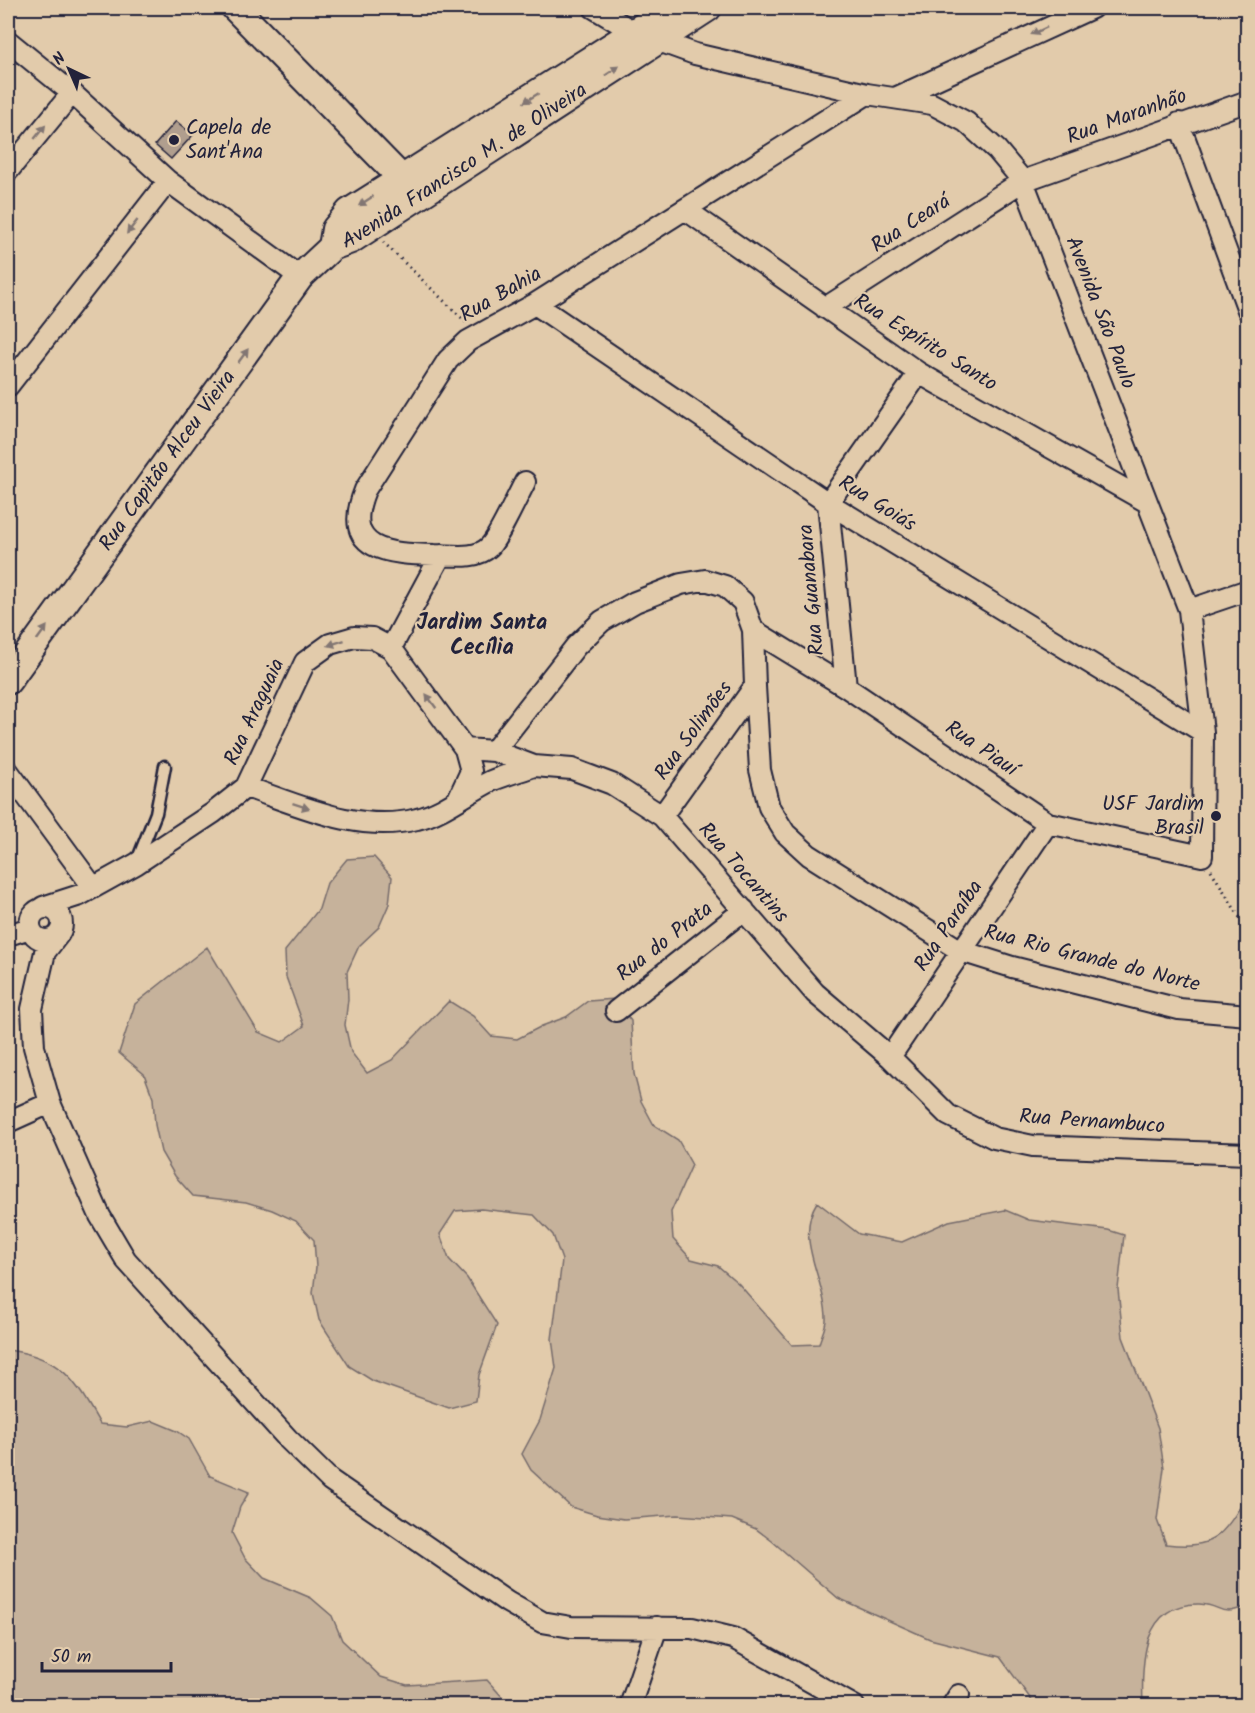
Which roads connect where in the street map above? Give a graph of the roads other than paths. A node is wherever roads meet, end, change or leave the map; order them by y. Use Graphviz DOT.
graph roads {
  1 [pos="235,8"];
  2 [pos="594,8"];
  3 [pos="672,8"];
  4 [pos="708,8"];
  5 [pos="1092,8"];
  6 [pos="645,37"];
  7 [pos="8,41"];
  8 [pos="72,93"];
  9 [pos="867,94"];
  10 [pos="895,98"];
  11 [pos="1248,101"];
  12 [pos="1179,123"];
  13 [pos="8,171"];
  14 [pos="168,181"];
  15 [pos="1023,181"];
  16 [pos="410,187"];
  17 [pos="686,210"];
  18 [pos="332,247"];
  19 [pos="1239,259"];
  20 [pos="300,277"];
  21 [pos="535,304"];
  22 [pos="825,308"];
  23 [pos="1248,310"];
  24 [pos="919,373"];
  25 [pos="8,386"];
  26 [pos="525,482"];
  27 [pos="828,502"];
  28 [pos="1148,502"];
  29 [pos="441,555"];
  30 [pos="1248,590"];
  31 [pos="1189,610"];
  32 [pos="753,630"];
  33 [pos="392,648"];
  34 [pos="8,681"];
  35 [pos="755,686"];
  36 [pos="846,687"];
  37 [pos="1203,732"];
  38 [pos="465,749"];
  39 [pos="494,751"];
  40 [pos="165,766"];
  41 [pos="534,766"];
  42 [pos="8,771"];
  43 [pos="246,787"];
  44 [pos="458,800"];
  45 [pos="662,816"];
  46 [pos="1048,823"];
  47 [pos="1202,856"];
  48 [pos="136,864"];
  49 [pos="87,891"];
  50 [pos="43,908"];
  51 [pos="744,910"];
  52 [pos="61,928"];
  53 [pos="8,934"];
  54 [pos="37,939"];
  55 [pos="962,951"];
  56 [pos="616,1011"];
  57 [pos="1248,1015"];
  58 [pos="890,1057"];
  59 [pos="50,1102"];
  60 [pos="8,1122"];
  61 [pos="1248,1154"];
  62 [pos="657,1627"];
  63 [pos="630,1706"];
  64 [pos="854,1706"];
  1 -- 16 [label="street"];
  2 -- 6 [label="street, Avenida São Paulo"];
  3 -- 6 [label="street, Avenida Francisco M. de Oliveira"];
  4 -- 6 [label="street, Avenida Francisco M. de Oliveira"];
  5 -- 10 [label="street, one-way"];
  6 -- 9 [label="street, Avenida São Paulo"];
  6 -- 16 [label="street, Avenida Francisco M. de Oliveira"];
  7 -- 8 [label="street"];
  13 -- 8 [label="street, one-way"];
  8 -- 14 [label="street"];
  9 -- 10 [label="street, Avenida São Paulo"];
  9 -- 17 [label="street, Rua Bahia"];
  10 -- 15 [label="street, Avenida São Paulo"];
  11 -- 12 [label="street, Rua Maranhão"];
  12 -- 15 [label="street, Rua Maranhão"];
  12 -- 19 [label="street"];
  14 -- 20 [label="street"];
  14 -- 25 [label="street, one-way"];
  15 -- 22 [label="street, Rua Ceará"];
  15 -- 28 [label="street, Avenida São Paulo"];
  16 -- 18 [label="street, Avenida Francisco M. de Oliveira"];
  16 -- 18 [label="street, Avenida Francisco M. de Oliveira, one-way"];
  17 -- 21 [label="street, Rua Bahia"];
  17 -- 22 [label="street, Rua Espírito Santo"];
  18 -- 20 [label="street, Rua Capitão Alceu Vieira"];
  19 -- 23 [label="street"];
  34 -- 20 [label="street, Rua Capitão Alceu Vieira, one-way"];
  21 -- 27 [label="street, Rua Goiás"];
  21 -- 29 [label="street, Rua Bahia"];
  22 -- 24 [label="street, Rua Espírito Santo"];
  24 -- 27 [label="street, Rua Guanabara"];
  24 -- 28 [label="street, Rua Espírito Santo"];
  26 -- 29 [label="street, Rua Bahia"];
  27 -- 36 [label="street, Rua Guanabara"];
  27 -- 37 [label="street, Rua Goiás"];
  28 -- 31 [label="street, Avenida São Paulo"];
  29 -- 33 [label="street"];
  30 -- 31 [label="street"];
  31 -- 37 [label="street, Avenida São Paulo"];
  32 -- 35 [label="street, Rua Solimões"];
  32 -- 36 [label="street, Rua Piauí"];
  32 -- 39 [label="street, Rua Solimões"];
  38 -- 33 [label="street, one-way"];
  33 -- 43 [label="street, Rua Araguaia, one-way"];
  35 -- 45 [label="street, Rua Solimões"];
  35 -- 55 [label="street, Rua Rio Grande do Norte"];
  36 -- 46 [label="street, Rua Piauí"];
  37 -- 47 [label="street, Avenida São Paulo"];
  38 -- 39 [label="street, Rua Tocantins"];
  38 -- 44 [label="street"];
  39 -- 41 [label="street, Rua Tocantins"];
  40 -- 48 [label="lane"];
  41 -- 44 [label="street, Rua Tocantins"];
  41 -- 45 [label="street, Rua Tocantins"];
  42 -- 49 [label="street"];
  43 -- 44 [label="street, Rua Tocantins, one-way"];
  43 -- 48 [label="street"];
  45 -- 51 [label="street, Rua Tocantins"];
  46 -- 47 [label="street, Rua Piauí"];
  46 -- 55 [label="street, Rua Paraíba"];
  48 -- 49 [label="street"];
  49 -- 50 [label="street"];
  49 -- 52 [label="street"];
  50 -- 52 [label="street"];
  50 -- 54 [label="street"];
  51 -- 56 [label="street, Rua do Prata"];
  51 -- 58 [label="street, Rua Tocantins"];
  52 -- 54 [label="street"];
  53 -- 54 [label="street"];
  54 -- 59 [label="street"];
  55 -- 57 [label="street, Rua Rio Grande do Norte"];
  55 -- 58 [label="street, Rua Paraíba"];
  58 -- 61 [label="street, Rua Pernambuco"];
  59 -- 60 [label="street"];
  59 -- 62 [label="street"];
  62 -- 63 [label="street"];
  62 -- 64 [label="street"];
}
